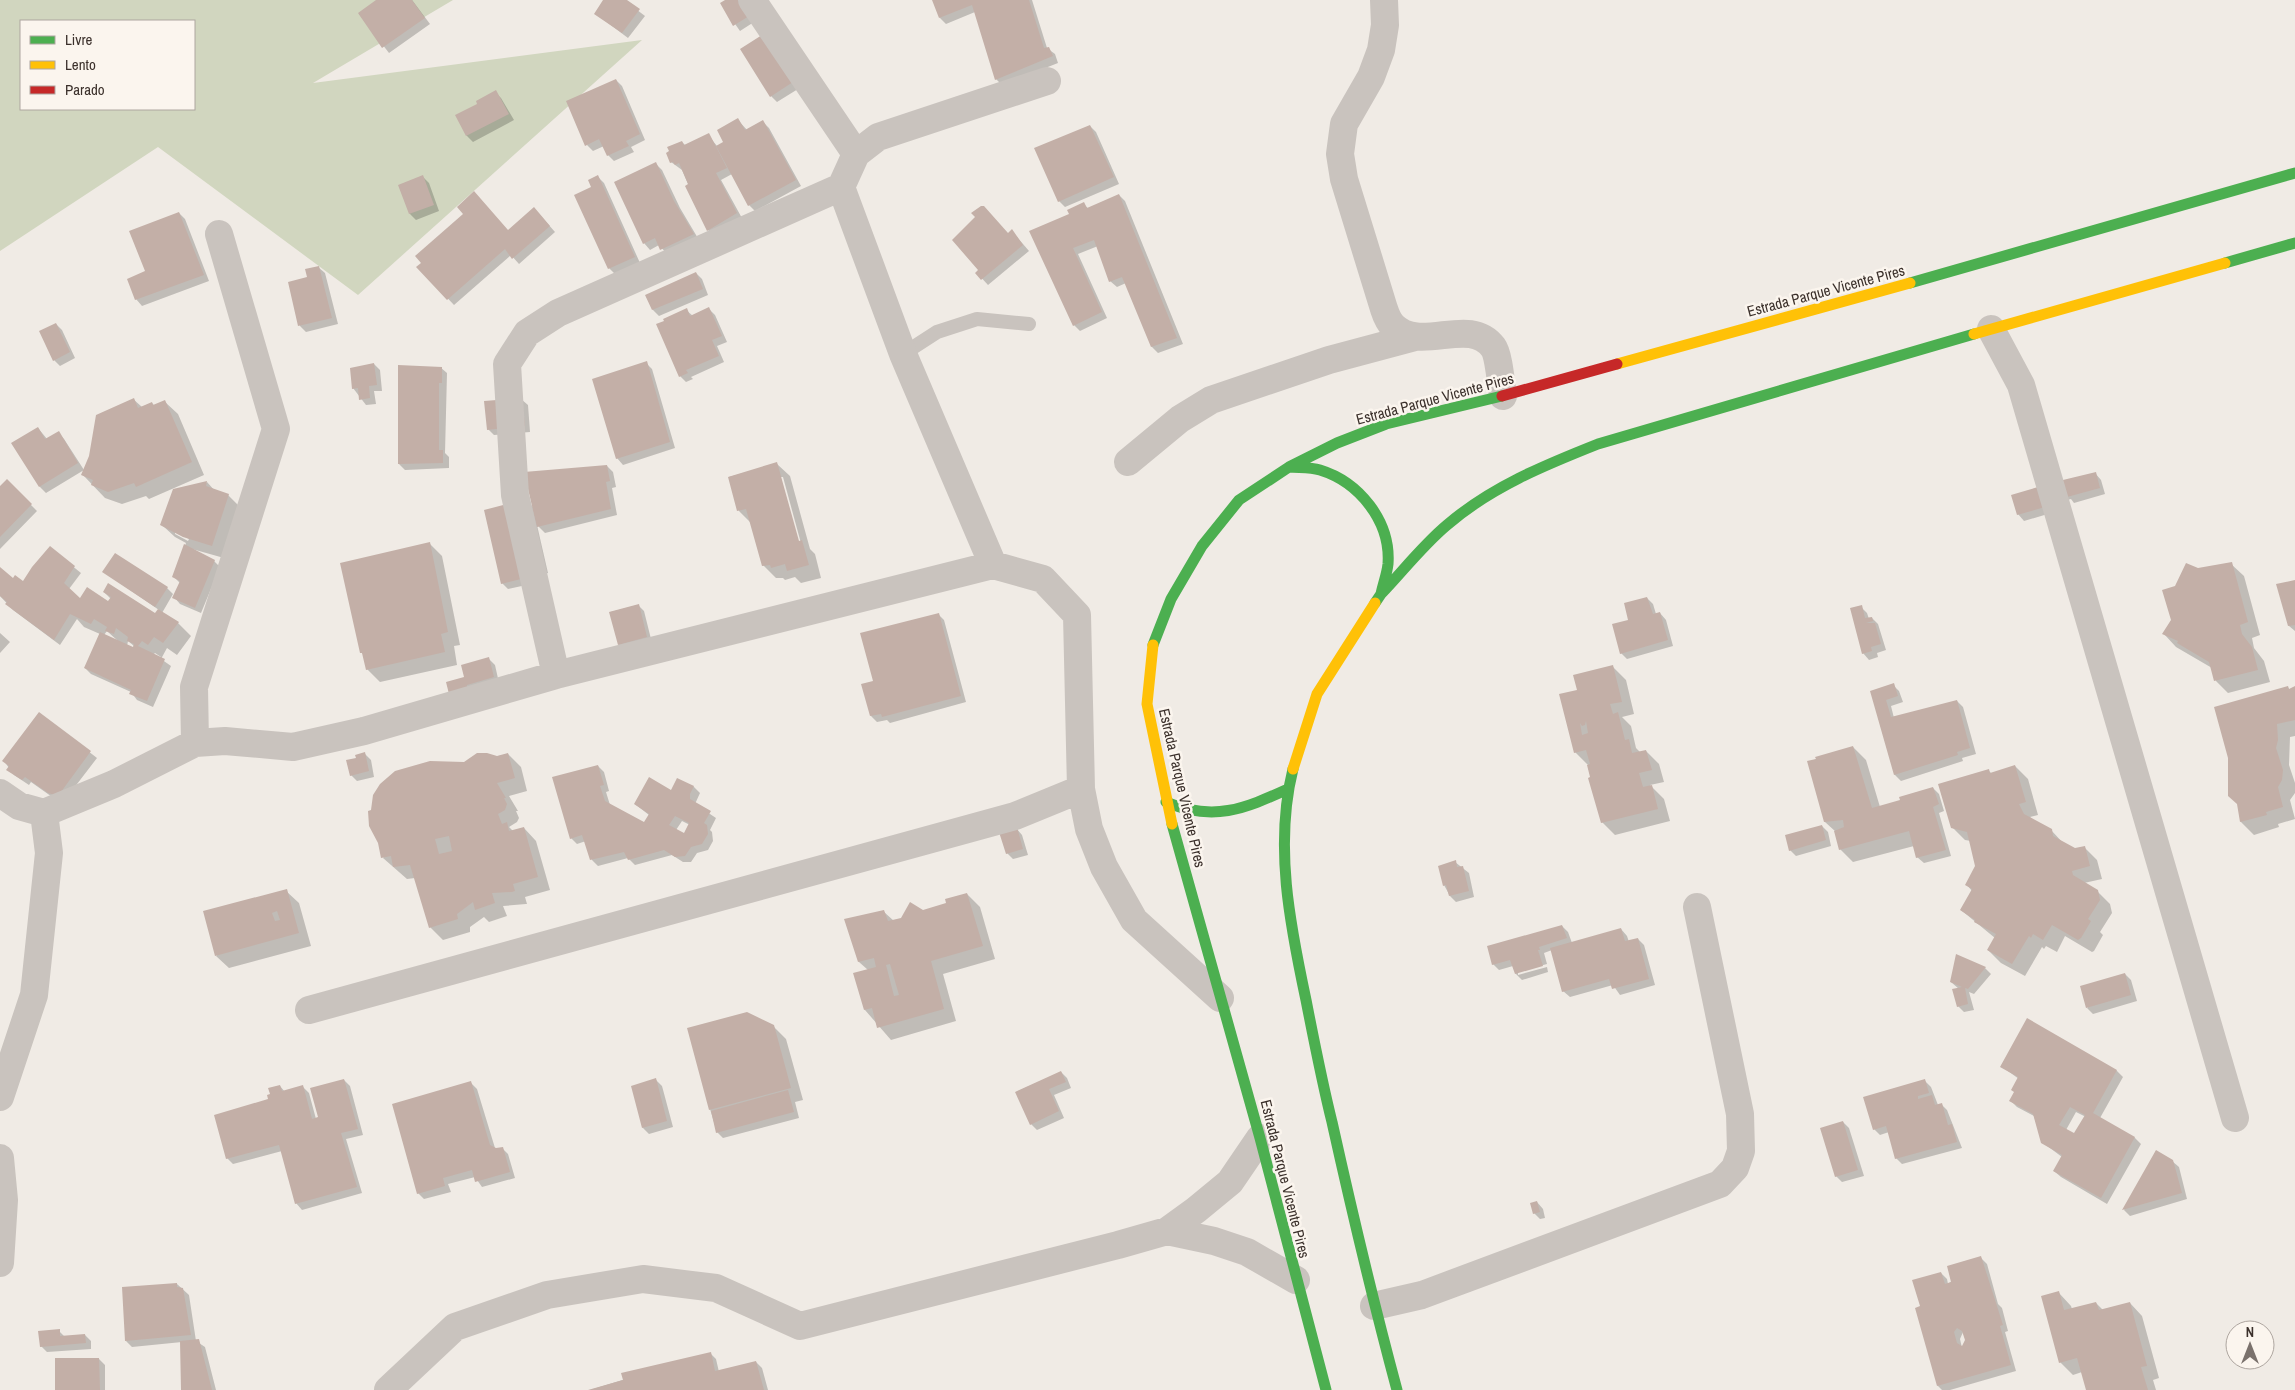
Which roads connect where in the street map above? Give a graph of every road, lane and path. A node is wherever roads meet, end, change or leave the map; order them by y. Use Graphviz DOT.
graph roads {
  1 [pos="752,0"];
  2 [pos="1384,0"];
  3 [pos="1047,81"];
  4 [pos="856,154"];
  5 [pos="2295,173"];
  6 [pos="841,187"];
  7 [pos="220,234"];
  8 [pos="2295,243"];
  9 [pos="1029,324"];
  10 [pos="1991,329"];
  11 [pos="1415,336"];
  12 [pos="903,354"];
  13 [pos="1503,396"];
  14 [pos="1128,462"];
  15 [pos="1289,467"];
  16 [pos="993,565"];
  17 [pos="1380,594"];
  18 [pos="556,675"];
  19 [pos="195,743"];
  20 [pos="1081,788"];
  21 [pos="1288,789"];
  22 [pos="0,794"];
  23 [pos="1166,802"];
  24 [pos="44,813"];
  25 [pos="1697,907"];
  26 [pos="1220,998"];
  27 [pos="309,1010"];
  28 [pos="0,1097"];
  29 [pos="2235,1118"];
  30 [pos="1260,1138"];
  31 [pos="0,1158"];
  32 [pos="1167,1231"];
  33 [pos="0,1263"];
  34 [pos="1296,1280"];
  35 [pos="1374,1306"];
  36 [pos="388,1390"];
  37 [pos="1326,1390"];
  38 [pos="1397,1390"];
  1 -- 4 [label="street"];
  2 -- 11 [label="street"];
  3 -- 4 [label="street"];
  4 -- 6 [label="street"];
  5 -- 13 [label="main road, Estrada Parque Vicente Pires"];
  6 -- 12 [label="street"];
  6 -- 18 [label="street"];
  7 -- 19 [label="street"];
  8 -- 10 [label="main road"];
  9 -- 12 [label="lane"];
  10 -- 17 [label="main road"];
  10 -- 29 [label="street"];
  11 -- 13 [label="street"];
  11 -- 14 [label="street"];
  12 -- 16 [label="street"];
  13 -- 15 [label="main road, Estrada Parque Vicente Pires"];
  15 -- 17 [label="main road"];
  15 -- 23 [label="main road, Estrada Parque Vicente Pires"];
  16 -- 18 [label="street"];
  16 -- 20 [label="street"];
  17 -- 21 [label="main road"];
  18 -- 19 [label="street"];
  19 -- 24 [label="street"];
  20 -- 26 [label="street"];
  20 -- 27 [label="street"];
  21 -- 23 [label="main road"];
  21 -- 35 [label="main road"];
  22 -- 24 [label="street"];
  23 -- 26 [label="main road, Estrada Parque Vicente Pires"];
  24 -- 28 [label="street"];
  25 -- 35 [label="street"];
  26 -- 30 [label="main road, Estrada Parque Vicente Pires"];
  30 -- 32 [label="street"];
  30 -- 34 [label="main road, Estrada Parque Vicente Pires"];
  31 -- 33 [label="street"];
  32 -- 34 [label="street"];
  32 -- 36 [label="street"];
  34 -- 37 [label="main road, Estrada Parque Vicente Pires"];
  35 -- 38 [label="main road"];
}
